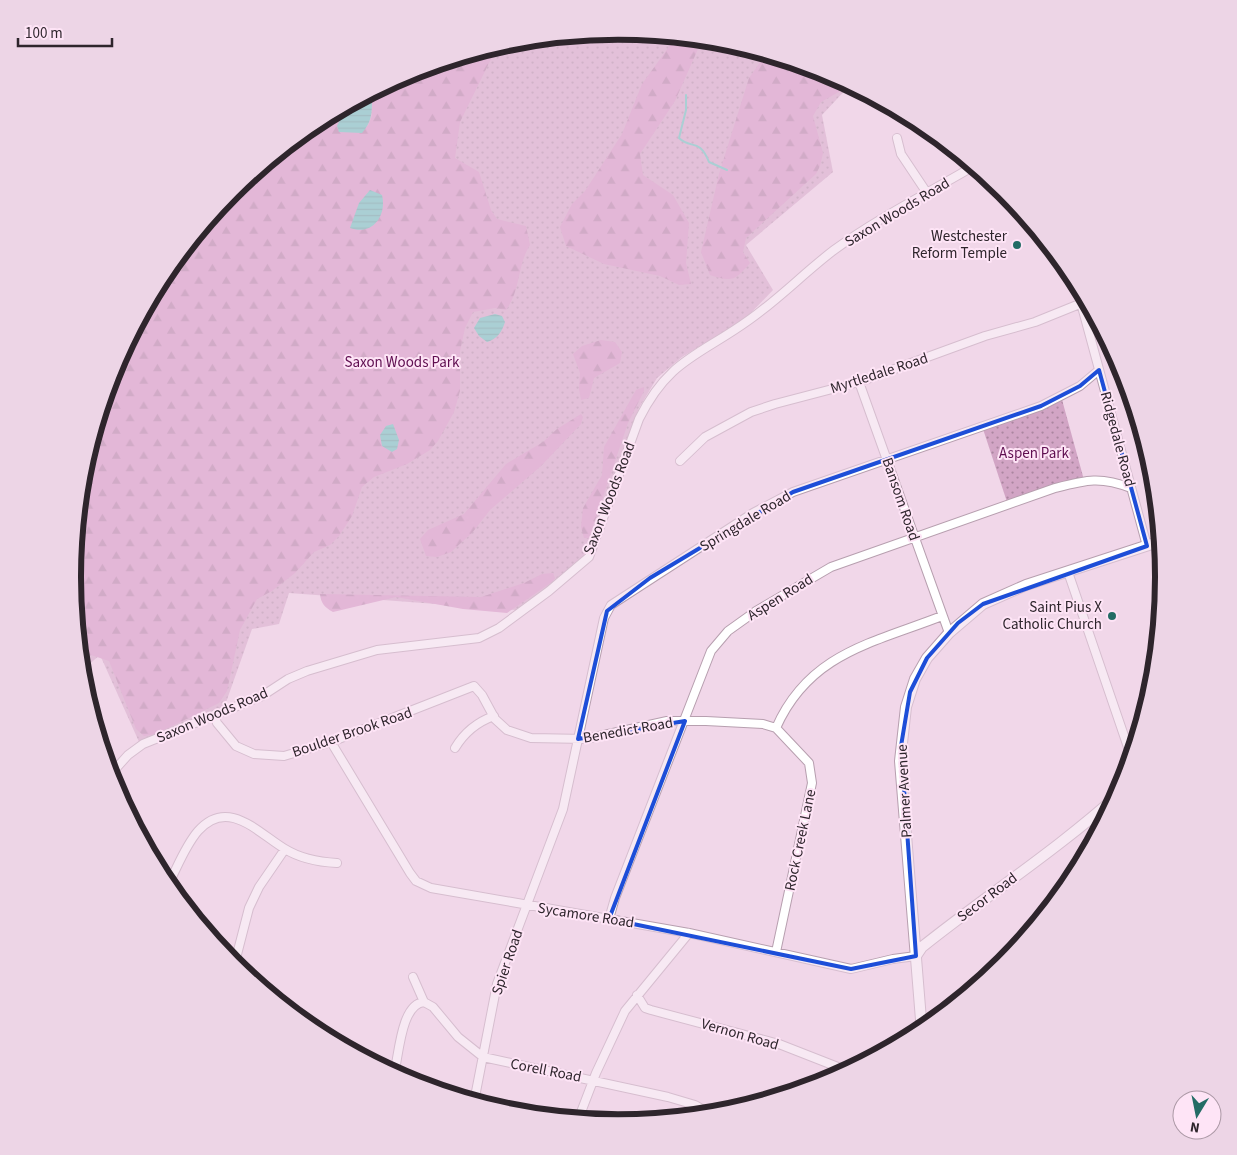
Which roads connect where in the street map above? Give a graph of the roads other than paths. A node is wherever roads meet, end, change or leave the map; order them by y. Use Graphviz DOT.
graph roads {
  1 [pos="897,138"];
  2 [pos="968,169"];
  3 [pos="927,193"];
  4 [pos="1080,303"];
  5 [pos="1087,314"];
  6 [pos="1099,370"];
  7 [pos="858,382"];
  8 [pos="888,458"];
  9 [pos="680,461"];
  10 [pos="1131,488"];
  11 [pos="915,538"];
  12 [pos="1155,543"];
  13 [pos="1147,546"];
  14 [pos="1068,572"];
  15 [pos="942,616"];
  16 [pos="948,633"];
  17 [pos="474,686"];
  18 [pos="214,715"];
  19 [pos="494,716"];
  20 [pos="685,721"];
  21 [pos="776,728"];
  22 [pos="578,739"];
  23 [pos="331,742"];
  24 [pos="1128,747"];
  25 [pos="455,748"];
  26 [pos="116,768"];
  27 [pos="1105,807"];
  28 [pos="286,850"];
  29 [pos="337,863"];
  30 [pos="173,877"];
  31 [pos="528,906"];
  32 [pos="609,919"];
  33 [pos="689,933"];
  34 [pos="776,952"];
  35 [pos="236,956"];
  36 [pos="916,956"];
  37 [pos="413,977"];
  38 [pos="637,995"];
  39 [pos="424,1002"];
  40 [pos="921,1021"];
  41 [pos="483,1057"];
  42 [pos="396,1066"];
  43 [pos="839,1067"];
  44 [pos="594,1080"];
  45 [pos="475,1096"];
  46 [pos="700,1108"];
  47 [pos="581,1114"];
  1 -- 3 [label="street"];
  2 -- 3 [label="street, Saxon Woods Road"];
  3 -- 18 [label="street, Saxon Woods Road"];
  4 -- 7 [label="street, Myrtledale Road"];
  5 -- 6 [label="street, Ridgedale Road"];
  6 -- 8 [label="street, Springdale Road"];
  6 -- 10 [label="street, Ridgedale Road"];
  7 -- 8 [label="street, Bansom Road"];
  7 -- 9 [label="street, Myrtledale Road"];
  8 -- 11 [label="street, Bansom Road"];
  8 -- 22 [label="street, Springdale Road"];
  10 -- 11 [label="street, Aspen Road"];
  10 -- 13 [label="street, Ridgedale Road"];
  11 -- 15 [label="street, Bansom Road"];
  11 -- 20 [label="street, Aspen Road"];
  12 -- 13 [label="main road, Palmer Avenue"];
  13 -- 14 [label="main road, Palmer Avenue"];
  14 -- 16 [label="main road, Palmer Avenue"];
  14 -- 24 [label="street"];
  15 -- 16 [label="street"];
  15 -- 21 [label="street"];
  16 -- 36 [label="main road, Palmer Avenue"];
  17 -- 19 [label="street, Benedict Road"];
  17 -- 23 [label="street, Boulder Brook Road"];
  18 -- 23 [label="street, Boulder Brook Road"];
  18 -- 26 [label="street, Saxon Woods Road"];
  19 -- 22 [label="street, Benedict Road"];
  19 -- 25 [label="street"];
  20 -- 21 [label="street, Benedict Road"];
  20 -- 22 [label="street, Benedict Road"];
  20 -- 32 [label="street, Aspen Road"];
  21 -- 34 [label="street, Rock Creek Lane"];
  22 -- 31 [label="street, Spier Road"];
  23 -- 31 [label="street, Sycamore Road"];
  27 -- 36 [label="main road, Secor Road"];
  28 -- 29 [label="street"];
  28 -- 30 [label="street"];
  28 -- 35 [label="street"];
  31 -- 32 [label="street, Sycamore Road"];
  31 -- 41 [label="street, Spier Road"];
  32 -- 33 [label="street, Sycamore Road"];
  33 -- 34 [label="street, Sycamore Road"];
  33 -- 38 [label="street"];
  34 -- 36 [label="street, Sycamore Road"];
  36 -- 40 [label="main road"];
  37 -- 39 [label="street, Corell Road"];
  38 -- 43 [label="street, Vernon Road"];
  38 -- 44 [label="street"];
  39 -- 41 [label="street, Corell Road"];
  39 -- 42 [label="street"];
  41 -- 44 [label="street, Corell Road"];
  41 -- 45 [label="street, Spier Road"];
  44 -- 46 [label="street, Corell Road"];
  44 -- 47 [label="street"];
}
